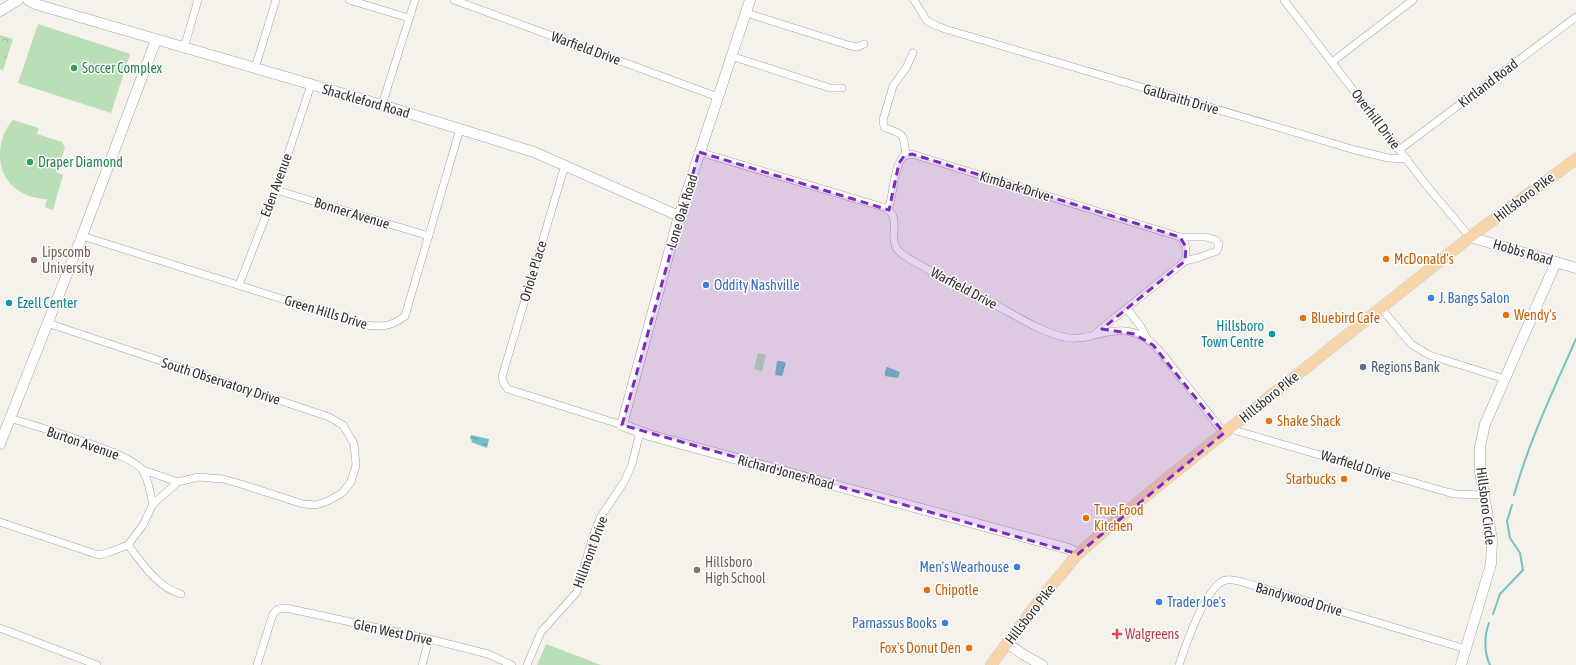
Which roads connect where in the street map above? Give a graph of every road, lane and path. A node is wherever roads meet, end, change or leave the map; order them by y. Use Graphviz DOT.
graph roads {
  1 [pos="18,0"];
  2 [pos="28,0"];
  3 [pos="198,0"];
  4 [pos="276,0"];
  5 [pos="349,0"];
  6 [pos="415,0"];
  7 [pos="454,0"];
  8 [pos="750,0"];
  9 [pos="914,0"];
  10 [pos="1284,0"];
  11 [pos="1413,0"];
  12 [pos="42,4"];
  13 [pos="0,12"];
  14 [pos="746,13"];
  15 [pos="1576,17"];
  16 [pos="409,18"];
  17 [pos="156,40"];
  18 [pos="864,44"];
  19 [pos="184,48"];
  20 [pos="913,53"];
  21 [pos="731,56"];
  22 [pos="1332,62"];
  23 [pos="255,68"];
  24 [pos="311,85"];
  25 [pos="842,88"];
  26 [pos="718,97"];
  27 [pos="382,105"];
  28 [pos="460,129"];
  29 [pos="1399,150"];
  30 [pos="700,152"];
  31 [pos="906,155"];
  32 [pos="1407,159"];
  33 [pos="1576,159"];
  34 [pos="565,165"];
  35 [pos="276,190"];
  36 [pos="888,210"];
  37 [pos="679,216"];
  38 [pos="82,236"];
  39 [pos="429,236"];
  40 [pos="1180,237"];
  41 [pos="1470,237"];
  42 [pos="1185,261"];
  43 [pos="1556,262"];
  44 [pos="1576,268"];
  45 [pos="239,285"];
  46 [pos="1381,308"];
  47 [pos="1127,309"];
  48 [pos="47,324"];
  49 [pos="1095,334"];
  50 [pos="1147,339"];
  51 [pos="502,377"];
  52 [pos="1505,379"];
  53 [pos="10,418"];
  54 [pos="622,425"];
  55 [pos="1227,431"];
  56 [pos="640,432"];
  57 [pos="0,444"];
  58 [pos="143,470"];
  59 [pos="178,482"];
  60 [pos="1484,495"];
  61 [pos="153,504"];
  62 [pos="0,522"];
  63 [pos="128,545"];
  64 [pos="1078,554"];
  65 [pos="181,594"];
  66 [pos="0,628"];
  67 [pos="429,639"];
  68 [pos="1007,643"];
  69 [pos="1466,649"];
  70 [pos="97,665"];
  71 [pos="257,665"];
  72 [pos="422,665"];
  73 [pos="512,665"];
  74 [pos="527,665"];
  75 [pos="991,665"];
  76 [pos="1042,665"];
  77 [pos="1179,665"];
  78 [pos="1461,665"];
  1 -- 13 [label="street"];
  2 -- 12 [label="street, Shackleford Road"];
  3 -- 19 [label="street"];
  4 -- 23 [label="street"];
  5 -- 16 [label="street"];
  6 -- 16 [label="street"];
  7 -- 26 [label="street, Warfield Drive"];
  8 -- 14 [label="street, Lone Oak Road"];
  9 -- 32 [label="street, Galbraith Drive"];
  10 -- 22 [label="street, Overhill Drive"];
  11 -- 22 [label="street"];
  12 -- 17 [label="street, Shackleford Road"];
  14 -- 18 [label="street"];
  14 -- 21 [label="street, Lone Oak Road"];
  15 -- 29 [label="street, Kirtland Road"];
  16 -- 27 [label="street"];
  17 -- 19 [label="street, Shackleford Road"];
  17 -- 38 [label="street"];
  19 -- 23 [label="street, Shackleford Road"];
  20 -- 31 [label="street"];
  21 -- 25 [label="street"];
  21 -- 26 [label="street, Lone Oak Road"];
  22 -- 29 [label="street, Overhill Drive"];
  23 -- 24 [label="street, Shackleford Road"];
  24 -- 27 [label="street, Shackleford Road"];
  24 -- 35 [label="street, Eden Avenue"];
  26 -- 30 [label="street, Lone Oak Road"];
  27 -- 28 [label="street, Shackleford Road"];
  28 -- 34 [label="street, Shackleford Road"];
  28 -- 39 [label="street, Green Hills Drive"];
  29 -- 32 [label="street, Overhill Drive"];
  30 -- 36 [label="street"];
  30 -- 37 [label="street, Lone Oak Road"];
  31 -- 36 [label="street"];
  31 -- 40 [label="street, Kimbark Drive"];
  32 -- 41 [label="street, Overhill Drive"];
  33 -- 41 [label="main road, Hillsboro Pike"];
  34 -- 37 [label="street, Shackleford Road"];
  34 -- 51 [label="street, Oriole Place"];
  35 -- 39 [label="street, Bonner Avenue"];
  35 -- 45 [label="street, Eden Avenue"];
  36 -- 49 [label="street, Warfield Drive"];
  37 -- 54 [label="street, Lone Oak Road"];
  38 -- 45 [label="street, Green Hills Drive"];
  38 -- 48 [label="street"];
  39 -- 45 [label="street, Green Hills Drive"];
  40 -- 42 [label="street"];
  40 -- 42 [label="street, Kimbark Drive"];
  41 -- 43 [label="street, Hobbs Road"];
  41 -- 46 [label="main road, Hillsboro Pike"];
  42 -- 47 [label="street, Kimbark Drive"];
  43 -- 44 [label="street, Hobbs Road"];
  43 -- 52 [label="street, Hillsboro Circle"];
  46 -- 52 [label="street"];
  46 -- 55 [label="main road, Hillsboro Pike"];
  47 -- 49 [label="street, Kimbark Drive"];
  47 -- 50 [label="street"];
  48 -- 53 [label="street"];
  48 -- 59 [label="street, South Observatory Drive"];
  49 -- 50 [label="street, Warfield Drive"];
  50 -- 55 [label="street, Warfield Drive"];
  51 -- 54 [label="street, Richard Jones Road"];
  52 -- 60 [label="street, Hillsboro Circle"];
  53 -- 57 [label="street"];
  53 -- 58 [label="street, Burton Avenue"];
  54 -- 56 [label="street, Richard Jones Road"];
  55 -- 60 [label="street, Warfield Drive"];
  55 -- 64 [label="main road, Hillsboro Pike"];
  56 -- 64 [label="street, Richard Jones Road"];
  56 -- 74 [label="street, Hillmont Drive"];
  58 -- 59 [label="street, Burton Avenue"];
  58 -- 61 [label="street"];
  59 -- 61 [label="street"];
  60 -- 69 [label="street, Hillsboro Circle"];
  61 -- 63 [label="street"];
  62 -- 63 [label="street"];
  63 -- 65 [label="street"];
  64 -- 68 [label="main road, Hillsboro Pike"];
  66 -- 70 [label="street"];
  67 -- 71 [label="street, Glen West Drive"];
  67 -- 72 [label="street"];
  67 -- 73 [label="street, Glen West Drive"];
  68 -- 75 [label="main road, Hillsboro Pike"];
  68 -- 76 [label="street"];
  69 -- 77 [label="street, Bandywood Drive"];
  69 -- 78 [label="street, Hillsboro Circle"];
}
